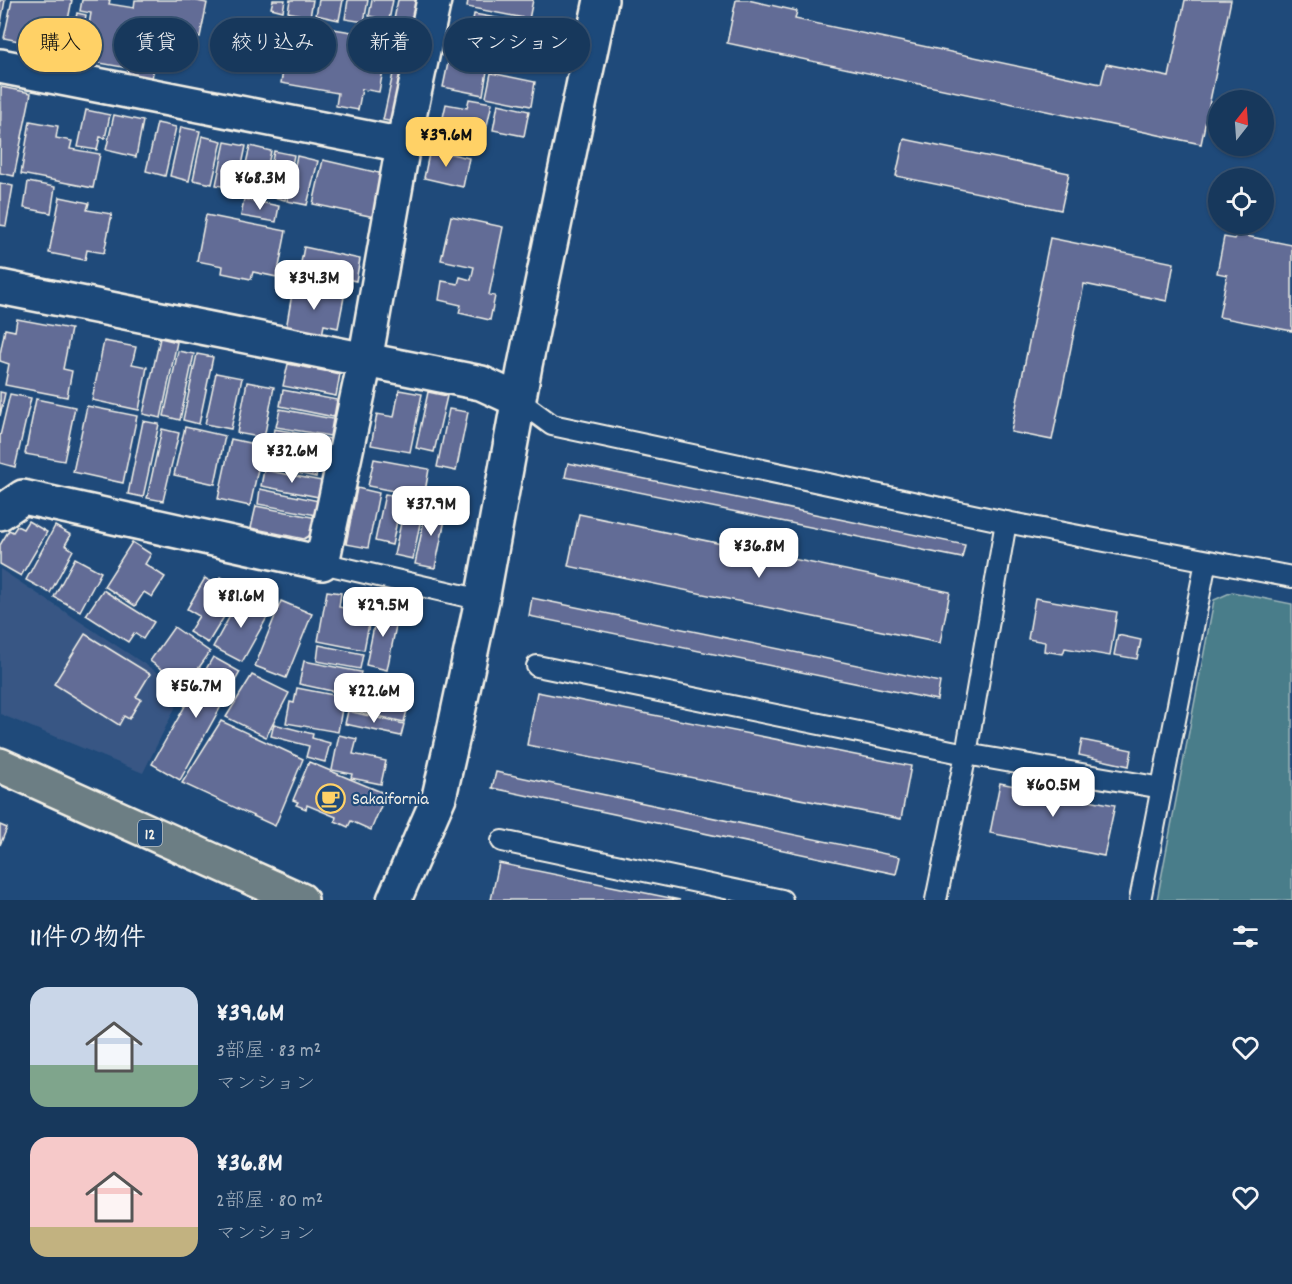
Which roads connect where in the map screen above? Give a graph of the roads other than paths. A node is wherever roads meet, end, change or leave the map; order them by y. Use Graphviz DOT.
graph roads {
  1 [pos="434,0"];
  2 [pos="601,0"];
  3 [pos="0,66"];
  4 [pos="403,145"];
  5 [pos="0,286"];
  6 [pos="364,361"];
  7 [pos="518,400"];
  8 [pos="8,501"];
  9 [pos="1006,522"];
  10 [pos="1206,561"];
  11 [pos="322,563"];
  12 [pos="1292,577"];
  13 [pos="482,600"];
  14 [pos="537,666"];
  15 [pos="966,754"];
  16 [pos="0,765"];
  17 [pos="1162,788"];
  18 [pos="502,841"];
  19 [pos="301,900"];
  20 [pos="394,900"];
  21 [pos="782,900"];
  22 [pos="936,900"];
  23 [pos="1140,900"];
  1 -- 4 [label="street"];
  2 -- 7 [label="street"];
  3 -- 4 [label="street"];
  4 -- 6 [label="street"];
  5 -- 6 [label="street"];
  6 -- 7 [label="street"];
  6 -- 11 [label="street"];
  7 -- 9 [label="lane"];
  7 -- 13 [label="street"];
  8 -- 11 [label="street"];
  9 -- 10 [label="lane"];
  9 -- 15 [label="lane"];
  10 -- 12 [label="lane"];
  10 -- 17 [label="lane"];
  11 -- 13 [label="lane"];
  13 -- 20 [label="street"];
  14 -- 15 [label="lane"];
  15 -- 17 [label="lane"];
  15 -- 22 [label="lane"];
  16 -- 19 [label="main road, 12"];
  17 -- 23 [label="lane"];
  18 -- 21 [label="lane"];
}
